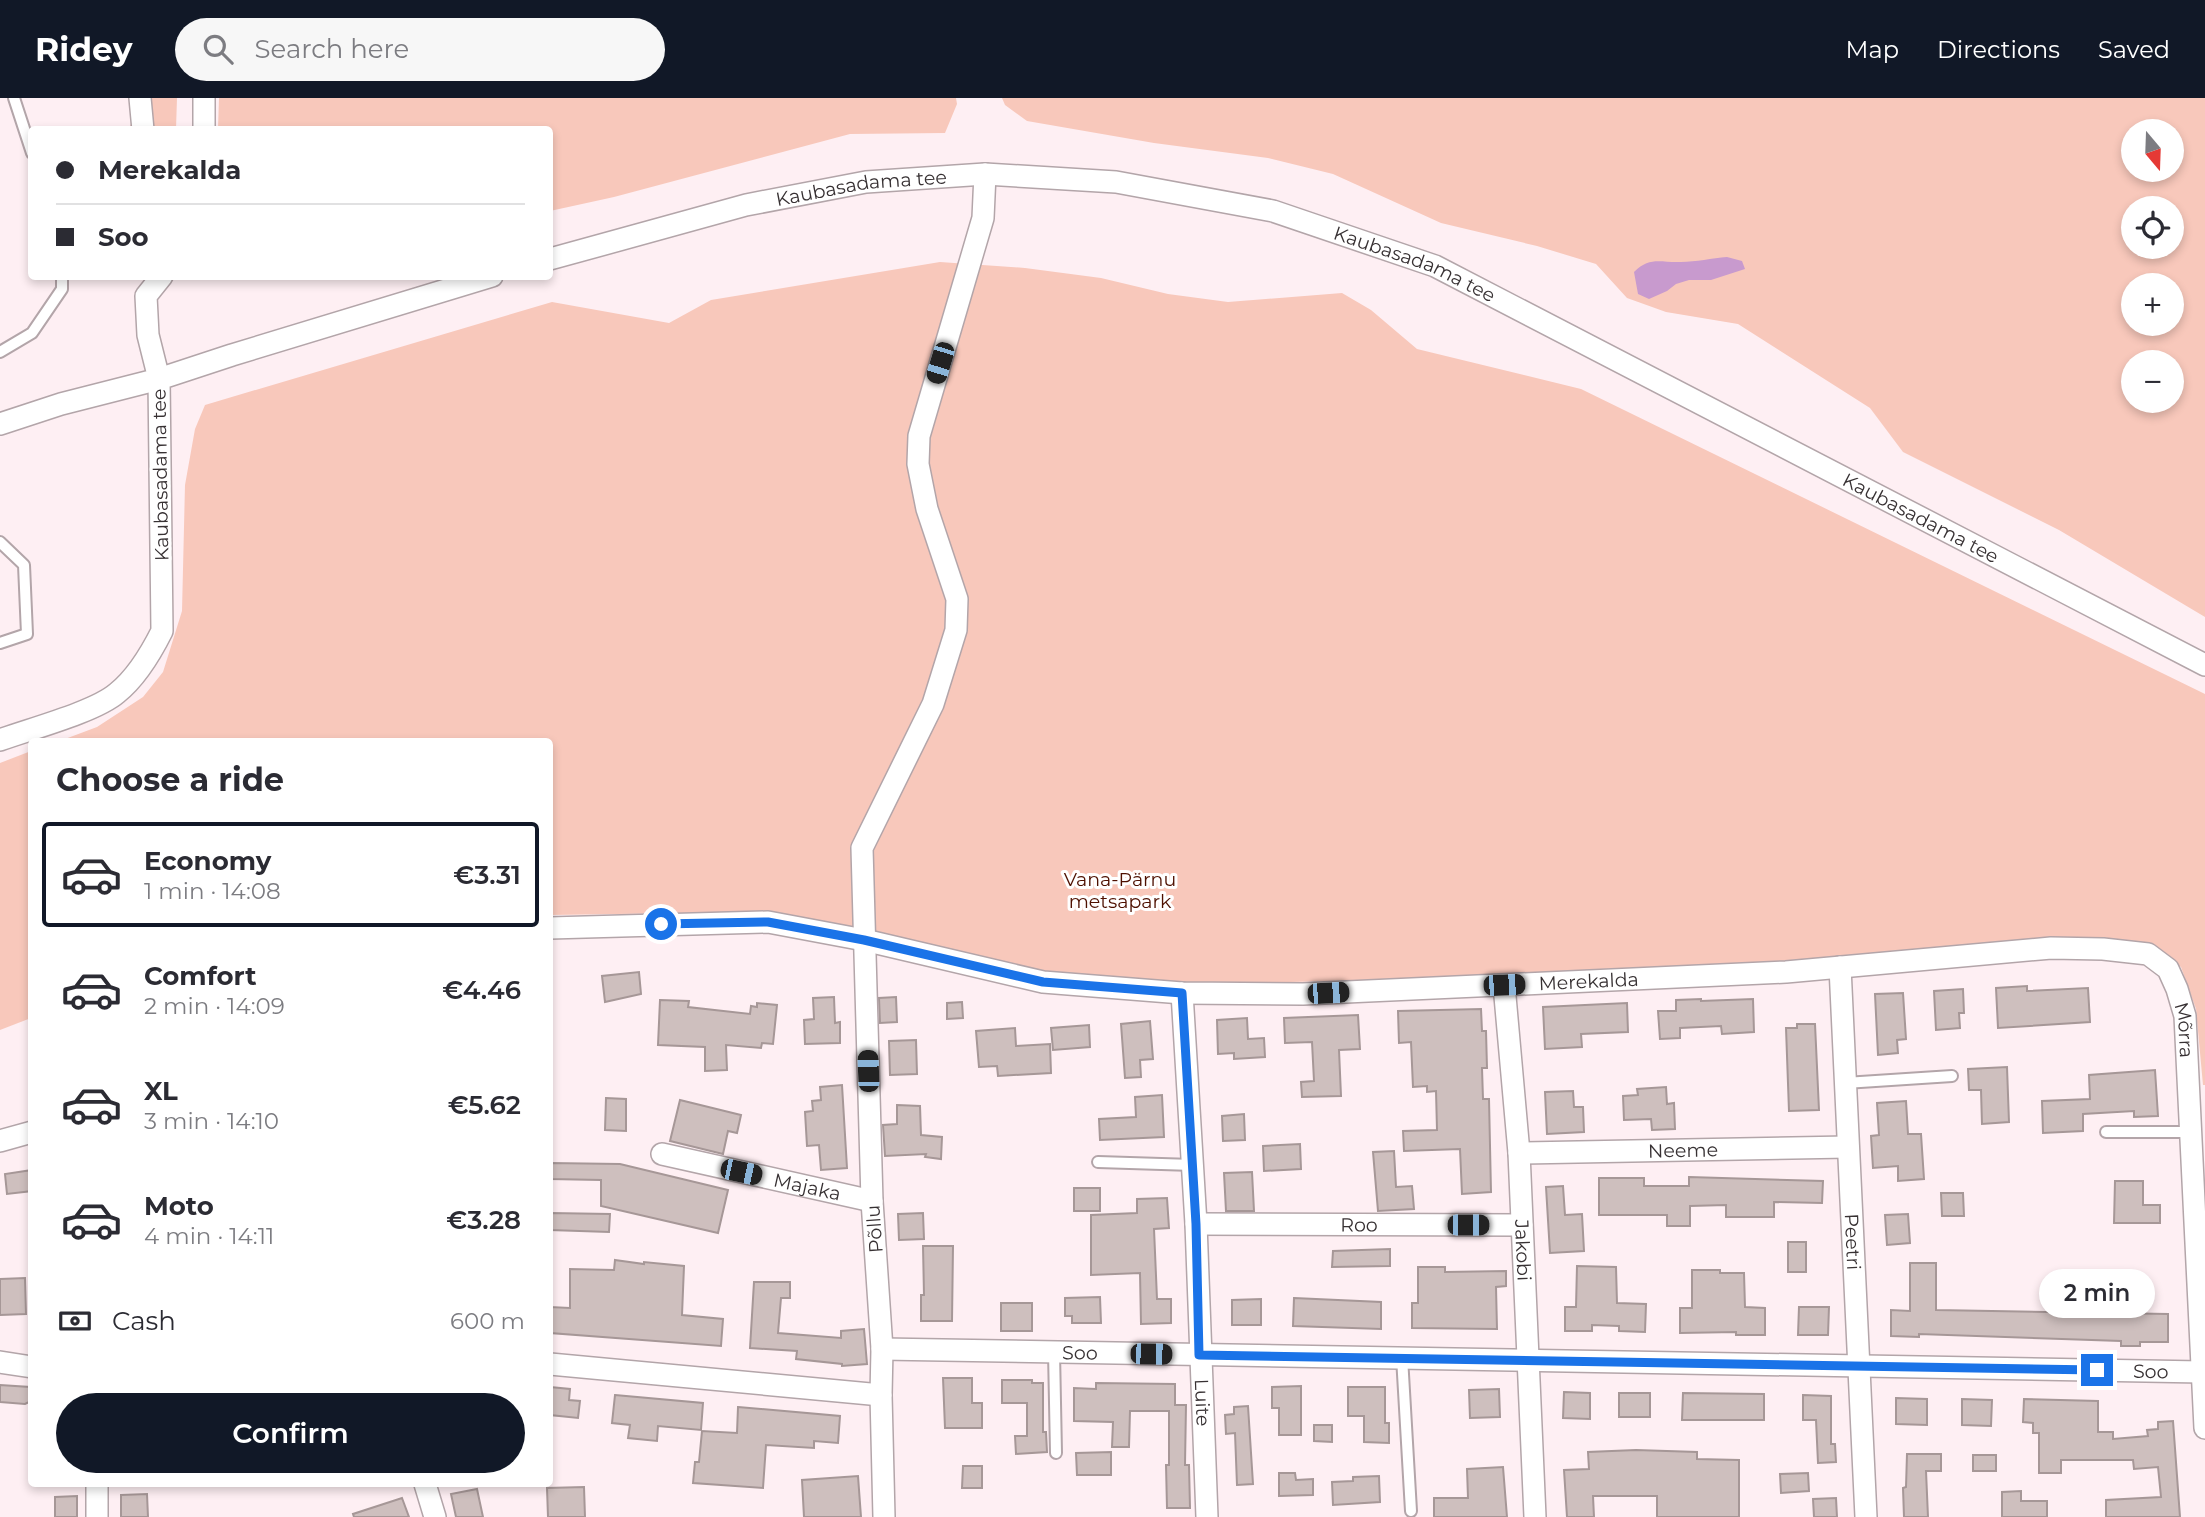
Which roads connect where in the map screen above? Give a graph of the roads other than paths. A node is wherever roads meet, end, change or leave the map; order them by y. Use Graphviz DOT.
graph roads {
  1 [pos="14,98"];
  2 [pos="140,98"];
  3 [pos="205,98"];
  4 [pos="143,126"];
  5 [pos="204,126"];
  6 [pos="28,141"];
  7 [pos="985,174"];
  8 [pos="553,258"];
  9 [pos="62,280"];
  10 [pos="157,280"];
  11 [pos="479,280"];
  12 [pos="0,352"];
  13 [pos="159,379"];
  14 [pos="0,424"];
  15 [pos="0,542"];
  16 [pos="0,643"];
  17 [pos="2205,665"];
  18 [pos="0,740"];
  19 [pos="553,928"];
  20 [pos="864,940"];
  21 [pos="1840,967"];
  22 [pos="2168,969"];
  23 [pos="1504,985"];
  24 [pos="1182,993"];
  25 [pos="1952,1076"];
  26 [pos="1845,1083"];
  27 [pos="2197,1105"];
  28 [pos="2106,1132"];
  29 [pos="2191,1132"];
  30 [pos="28,1133"];
  31 [pos="0,1141"];
  32 [pos="1848,1147"];
  33 [pos="1519,1153"];
  34 [pos="662,1154"];
  35 [pos="1098,1162"];
  36 [pos="1193,1164"];
  37 [pos="872,1201"];
  38 [pos="1196,1224"];
  39 [pos="1522,1225"];
  40 [pos="882,1349"];
  41 [pos="1054,1352"];
  42 [pos="1199,1355"];
  43 [pos="1402,1357"];
  44 [pos="0,1362"];
  45 [pos="1527,1362"];
  46 [pos="553,1364"];
  47 [pos="1859,1365"];
  48 [pos="28,1366"];
  49 [pos="2202,1372"];
  50 [pos="881,1395"];
  51 [pos="2205,1428"];
  52 [pos="1056,1453"];
  53 [pos="97,1487"];
  54 [pos="426,1487"];
  55 [pos="1411,1511"];
  56 [pos="97,1517"];
  57 [pos="435,1517"];
  58 [pos="884,1517"];
  59 [pos="1207,1517"];
  60 [pos="1535,1517"];
  61 [pos="1866,1517"];
  1 -- 6 [label="lane"];
  2 -- 4 [label="street"];
  3 -- 5 [label="street"];
  7 -- 8 [label="street, Kaubasadama tee"];
  7 -- 17 [label="street, Kaubasadama tee"];
  7 -- 20 [label="street, Põllu"];
  9 -- 12 [label="lane"];
  10 -- 13 [label="street"];
  11 -- 13 [label="street, Kaubasadama tee"];
  13 -- 14 [label="street"];
  13 -- 18 [label="street, Kaubasadama tee"];
  15 -- 16 [label="lane"];
  19 -- 20 [label="street, Merekalda"];
  20 -- 24 [label="street, Merekalda"];
  20 -- 37 [label="street, Põllu"];
  21 -- 22 [label="street, Merekalda"];
  21 -- 23 [label="street, Merekalda"];
  21 -- 26 [label="street, Peetri"];
  22 -- 27 [label="street, Mõrra"];
  23 -- 24 [label="street, Merekalda"];
  23 -- 33 [label="street, Jakobi"];
  24 -- 36 [label="street, Luite"];
  25 -- 26 [label="lane"];
  26 -- 32 [label="street, Peetri"];
  27 -- 29 [label="street, Mõrra"];
  28 -- 29 [label="lane"];
  29 -- 49 [label="street, Mõrra"];
  30 -- 31 [label="street"];
  32 -- 33 [label="street, Neeme"];
  32 -- 47 [label="street, Peetri"];
  33 -- 39 [label="street, Jakobi"];
  34 -- 37 [label="street, Majaka"];
  35 -- 36 [label="lane"];
  36 -- 38 [label="street, Luite"];
  37 -- 40 [label="street, Põllu"];
  38 -- 39 [label="street, Roo"];
  38 -- 42 [label="street, Luite"];
  39 -- 45 [label="street, Jakobi"];
  40 -- 41 [label="street, Soo"];
  40 -- 50 [label="street, Põllu"];
  41 -- 42 [label="street, Soo"];
  41 -- 52 [label="lane"];
  42 -- 43 [label="street, Soo"];
  42 -- 59 [label="street, Luite"];
  43 -- 45 [label="street, Soo"];
  43 -- 55 [label="lane"];
  44 -- 48 [label="street"];
  45 -- 47 [label="street, Soo"];
  45 -- 60 [label="street, Jakobi"];
  46 -- 50 [label="street"];
  47 -- 49 [label="street, Soo"];
  47 -- 61 [label="street, Peetri"];
  49 -- 51 [label="street, Mõrra"];
  50 -- 58 [label="street, Põllu"];
  53 -- 56 [label="street"];
  54 -- 57 [label="street"];
}
